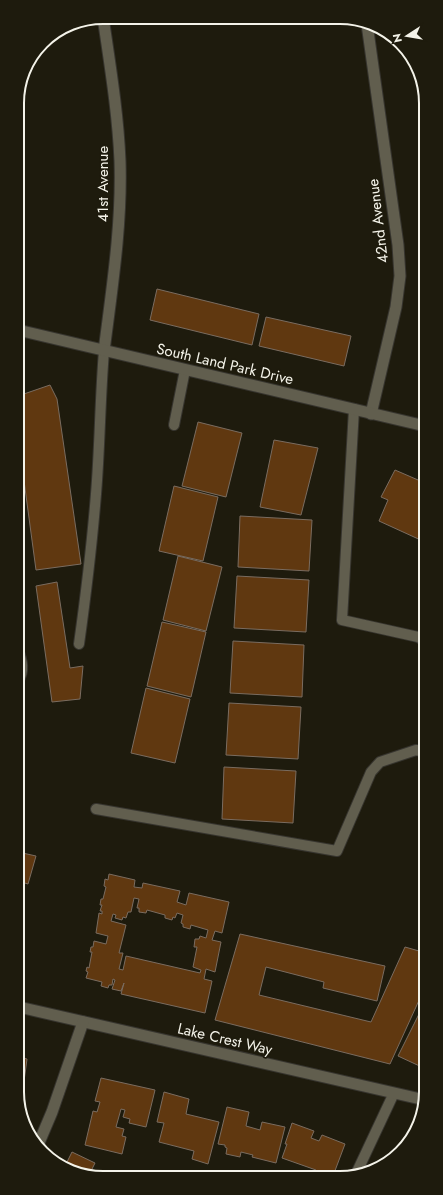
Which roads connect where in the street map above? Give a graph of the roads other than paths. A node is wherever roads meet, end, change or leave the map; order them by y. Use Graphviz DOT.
graph roads {
  1 [pos="104,24"];
  2 [pos="368,29"];
  3 [pos="24,331"];
  4 [pos="104,351"];
  5 [pos="186,370"];
  6 [pos="354,409"];
  7 [pos="371,414"];
  8 [pos="174,425"];
  9 [pos="419,425"];
  10 [pos="419,638"];
  11 [pos="79,644"];
  12 [pos="419,751"];
  13 [pos="96,809"];
  14 [pos="24,1008"];
  15 [pos="83,1022"];
  16 [pos="394,1093"];
  17 [pos="419,1099"];
  18 [pos="40,1140"];
  19 [pos="359,1168"];
  1 -- 4 [label="street, 41st Avenue"];
  2 -- 7 [label="street, 42nd Avenue"];
  3 -- 4 [label="street, South Land Park Drive"];
  4 -- 5 [label="street, South Land Park Drive"];
  4 -- 11 [label="lane"];
  5 -- 6 [label="street, South Land Park Drive"];
  5 -- 8 [label="lane"];
  6 -- 7 [label="street, South Land Park Drive"];
  6 -- 10 [label="lane"];
  7 -- 9 [label="street, South Land Park Drive"];
  12 -- 13 [label="lane"];
  14 -- 15 [label="street, Lake Crest Way"];
  15 -- 16 [label="street, Lake Crest Way"];
  15 -- 18 [label="street"];
  16 -- 17 [label="street, Lake Crest Way"];
  16 -- 19 [label="lane"];
}
